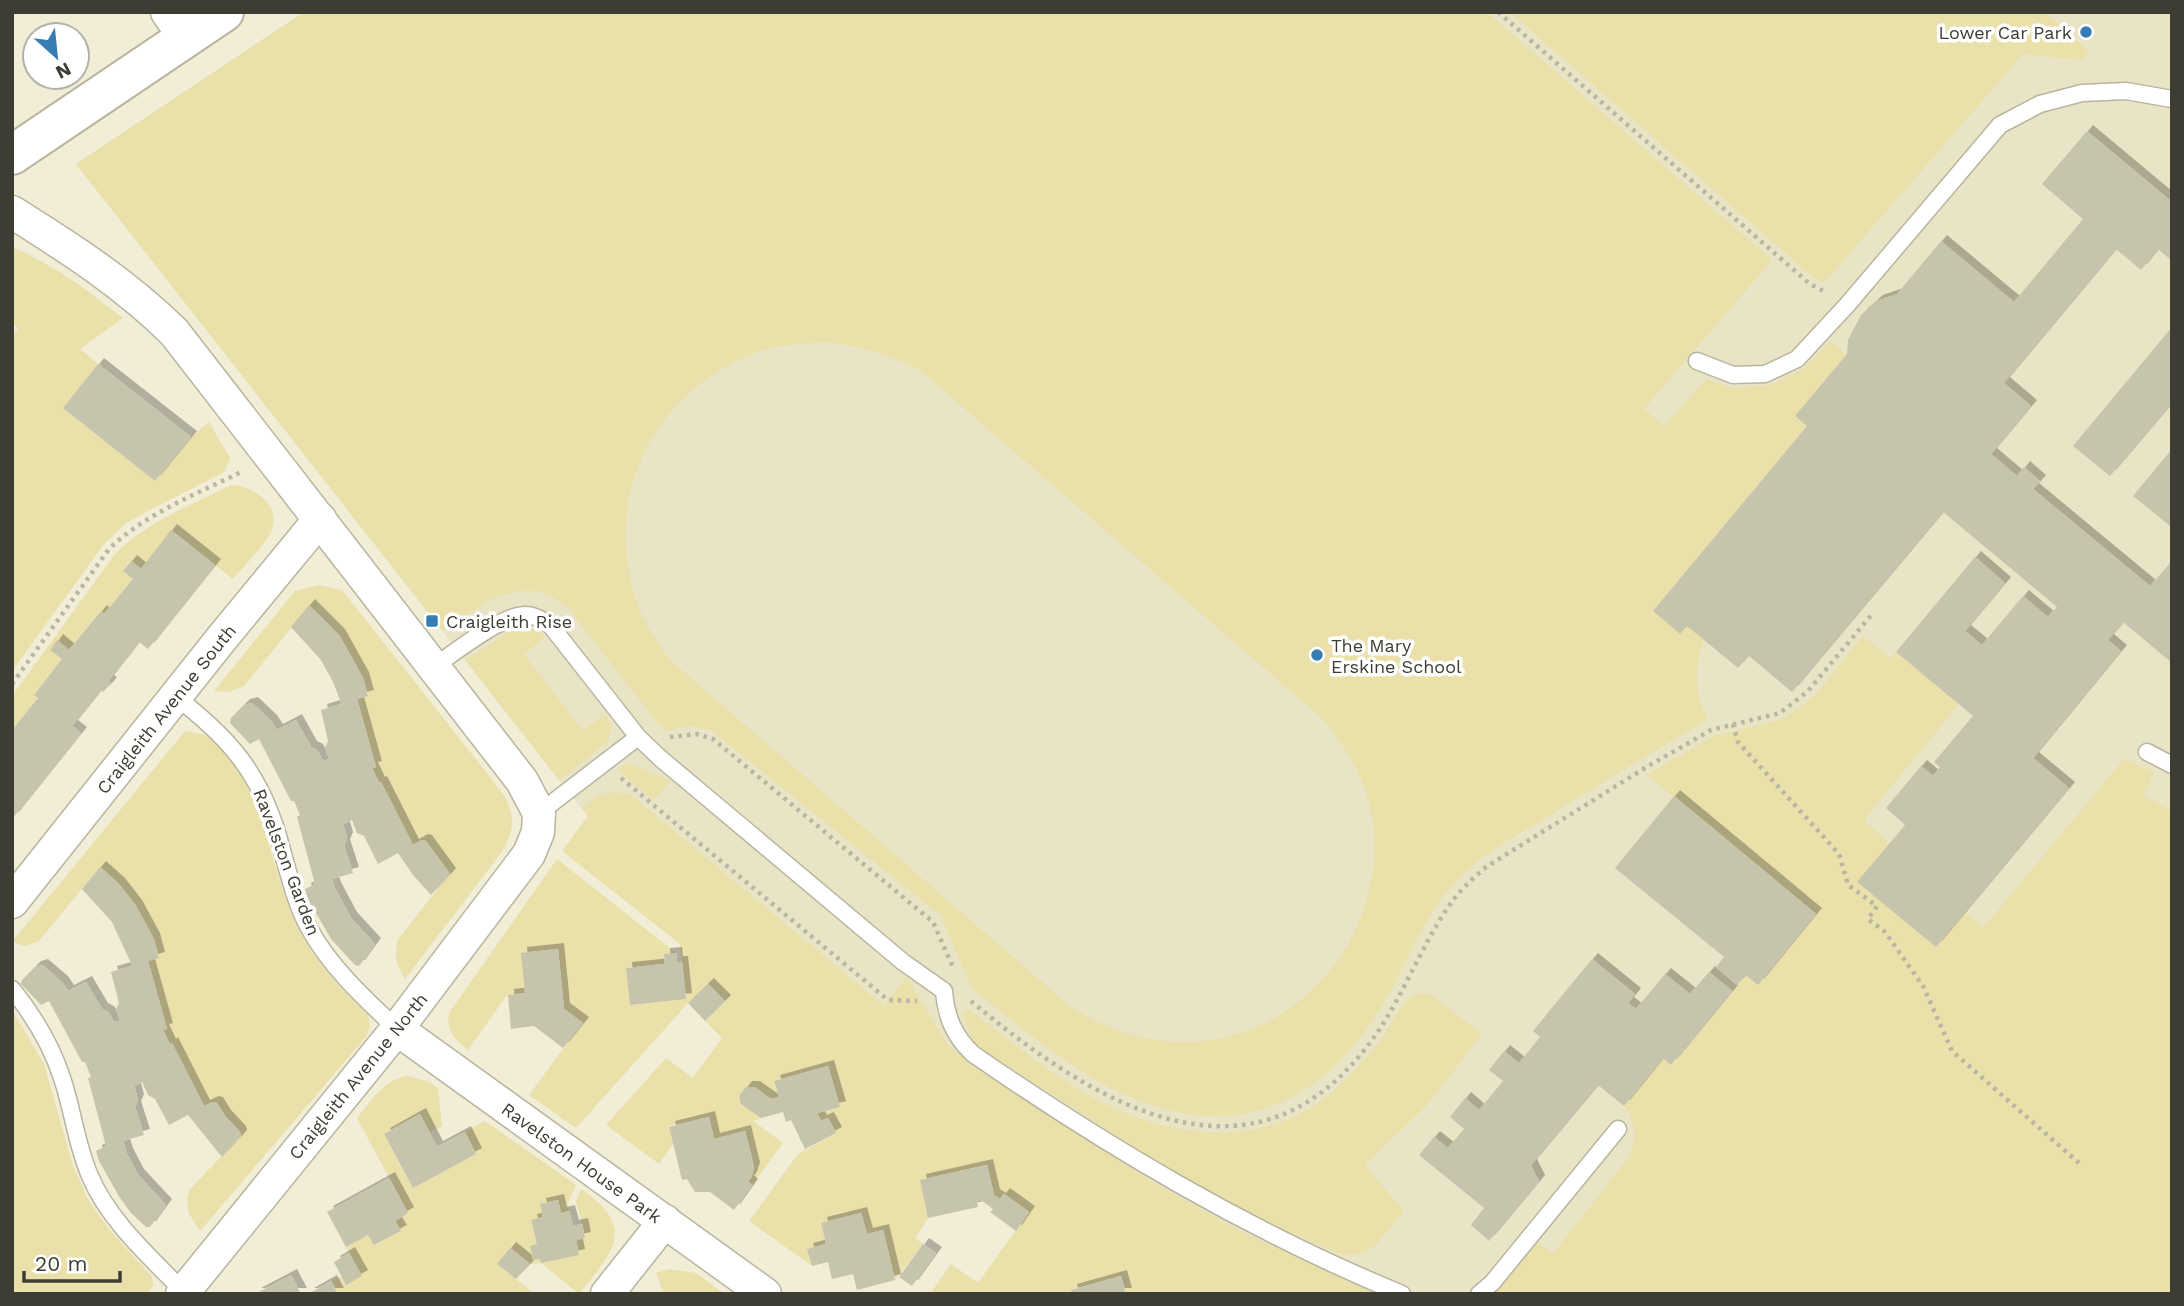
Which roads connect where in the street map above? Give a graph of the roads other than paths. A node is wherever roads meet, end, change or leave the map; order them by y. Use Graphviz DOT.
graph roads {
  1 [pos="224,12"];
  2 [pos="176,25"];
  3 [pos="2172,99"];
  4 [pos="12,155"];
  5 [pos="12,212"];
  6 [pos="1697,361"];
  7 [pos="320,519"];
  8 [pos="435,666"];
  9 [pos="175,696"];
  10 [pos="638,737"];
  11 [pos="2147,752"];
  12 [pos="2172,765"];
  13 [pos="539,813"];
  14 [pos="12,901"];
  15 [pos="12,989"];
  16 [pos="397,1030"];
  17 [pos="1618,1129"];
  18 [pos="664,1221"];
  19 [pos="183,1293"];
  20 [pos="607,1294"];
  21 [pos="765,1294"];
  22 [pos="1402,1294"];
  23 [pos="1479,1294"];
  1 -- 2 [label="street"];
  2 -- 4 [label="street"];
  3 -- 6 [label="lane"];
  5 -- 7 [label="street"];
  7 -- 8 [label="street"];
  7 -- 9 [label="street, Craigleith Avenue South"];
  8 -- 10 [label="lane"];
  8 -- 13 [label="street"];
  9 -- 14 [label="street, Craigleith Avenue South"];
  9 -- 16 [label="lane, Ravelston Garden"];
  10 -- 13 [label="lane"];
  10 -- 22 [label="lane"];
  11 -- 12 [label="lane"];
  13 -- 16 [label="street, Craigleith Avenue North"];
  15 -- 19 [label="lane"];
  16 -- 18 [label="street, Ravelston House Park"];
  16 -- 19 [label="street, Craigleith Avenue North"];
  17 -- 23 [label="lane"];
  18 -- 20 [label="street"];
  18 -- 21 [label="street, Ravelston House Park"];
}
